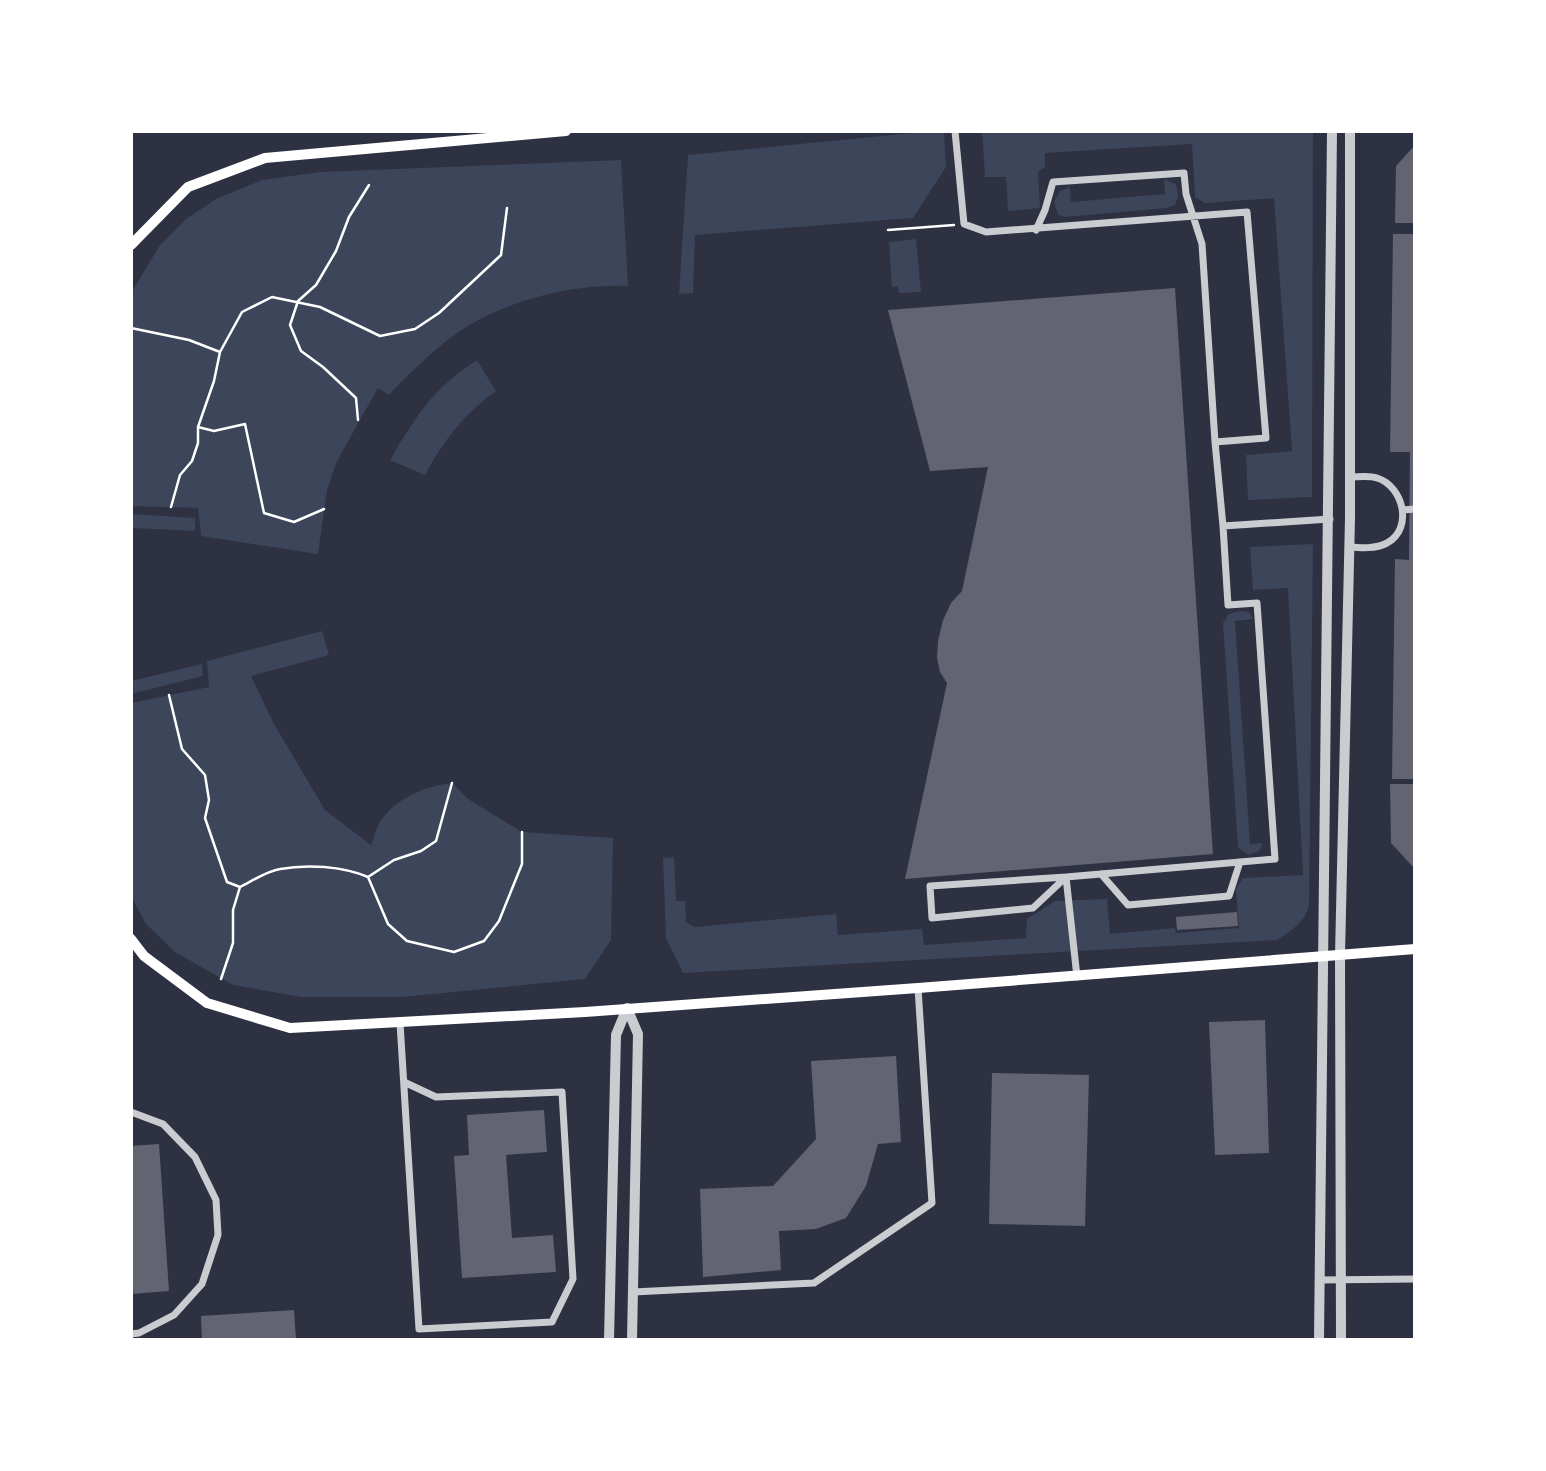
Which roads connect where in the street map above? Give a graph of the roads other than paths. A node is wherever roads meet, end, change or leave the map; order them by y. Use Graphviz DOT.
graph roads {
  1 [pos="566,131"];
  2 [pos="955,131"];
  3 [pos="1332,131"];
  4 [pos="1350,131"];
  5 [pos="1194,216"];
  6 [pos="1036,230"];
  7 [pos="131,245"];
  8 [pos="1216,442"];
  9 [pos="1350,477"];
  10 [pos="1415,509"];
  11 [pos="1403,510"];
  12 [pos="1350,518"];
  13 [pos="1330,519"];
  14 [pos="1223,526"];
  15 [pos="1349,547"];
  16 [pos="1240,862"];
  17 [pos="1101,874"];
  18 [pos="1066,877"];
  19 [pos="131,939"];
  20 [pos="1415,949"];
  21 [pos="1340,955"];
  22 [pos="1321,957"];
  23 [pos="1077,977"];
  24 [pos="918,988"];
  25 [pos="627,1008"];
  26 [pos="400,1023"];
  27 [pos="404,1082"];
  28 [pos="131,1112"];
  29 [pos="1415,1279"];
  30 [pos="1319,1280"];
  31 [pos="1341,1280"];
  32 [pos="633,1292"];
  33 [pos="131,1334"];
  34 [pos="609,1340"];
  35 [pos="632,1340"];
  36 [pos="1319,1340"];
  37 [pos="1341,1340"];
  1 -- 7 [label="main road"];
  2 -- 6 [label="street"];
  3 -- 13 [label="street"];
  4 -- 9 [label="street"];
  5 -- 6 [label="street"];
  5 -- 6 [label="street"];
  5 -- 8 [label="street"];
  5 -- 8 [label="street"];
  8 -- 14 [label="street"];
  9 -- 11 [label="street"];
  9 -- 12 [label="street"];
  10 -- 11 [label="street"];
  11 -- 15 [label="street"];
  12 -- 13 [label="street"];
  12 -- 15 [label="street"];
  13 -- 14 [label="street"];
  13 -- 22 [label="street"];
  14 -- 16 [label="street"];
  15 -- 21 [label="street"];
  16 -- 17 [label="street"];
  16 -- 17 [label="street"];
  17 -- 18 [label="street"];
  18 -- 18 [label="street"];
  18 -- 23 [label="street"];
  19 -- 26 [label="main road"];
  20 -- 21 [label="main road"];
  21 -- 22 [label="main road"];
  21 -- 31 [label="street"];
  22 -- 23 [label="main road"];
  22 -- 30 [label="street"];
  23 -- 24 [label="main road"];
  24 -- 25 [label="main road"];
  24 -- 32 [label="street"];
  25 -- 26 [label="main road"];
  25 -- 32 [label="street"];
  25 -- 34 [label="street"];
  26 -- 27 [label="street"];
  27 -- 27 [label="street"];
  28 -- 33 [label="street"];
  29 -- 31 [label="street"];
  30 -- 31 [label="street"];
  30 -- 36 [label="street"];
  31 -- 37 [label="street"];
  32 -- 35 [label="street"];
}
